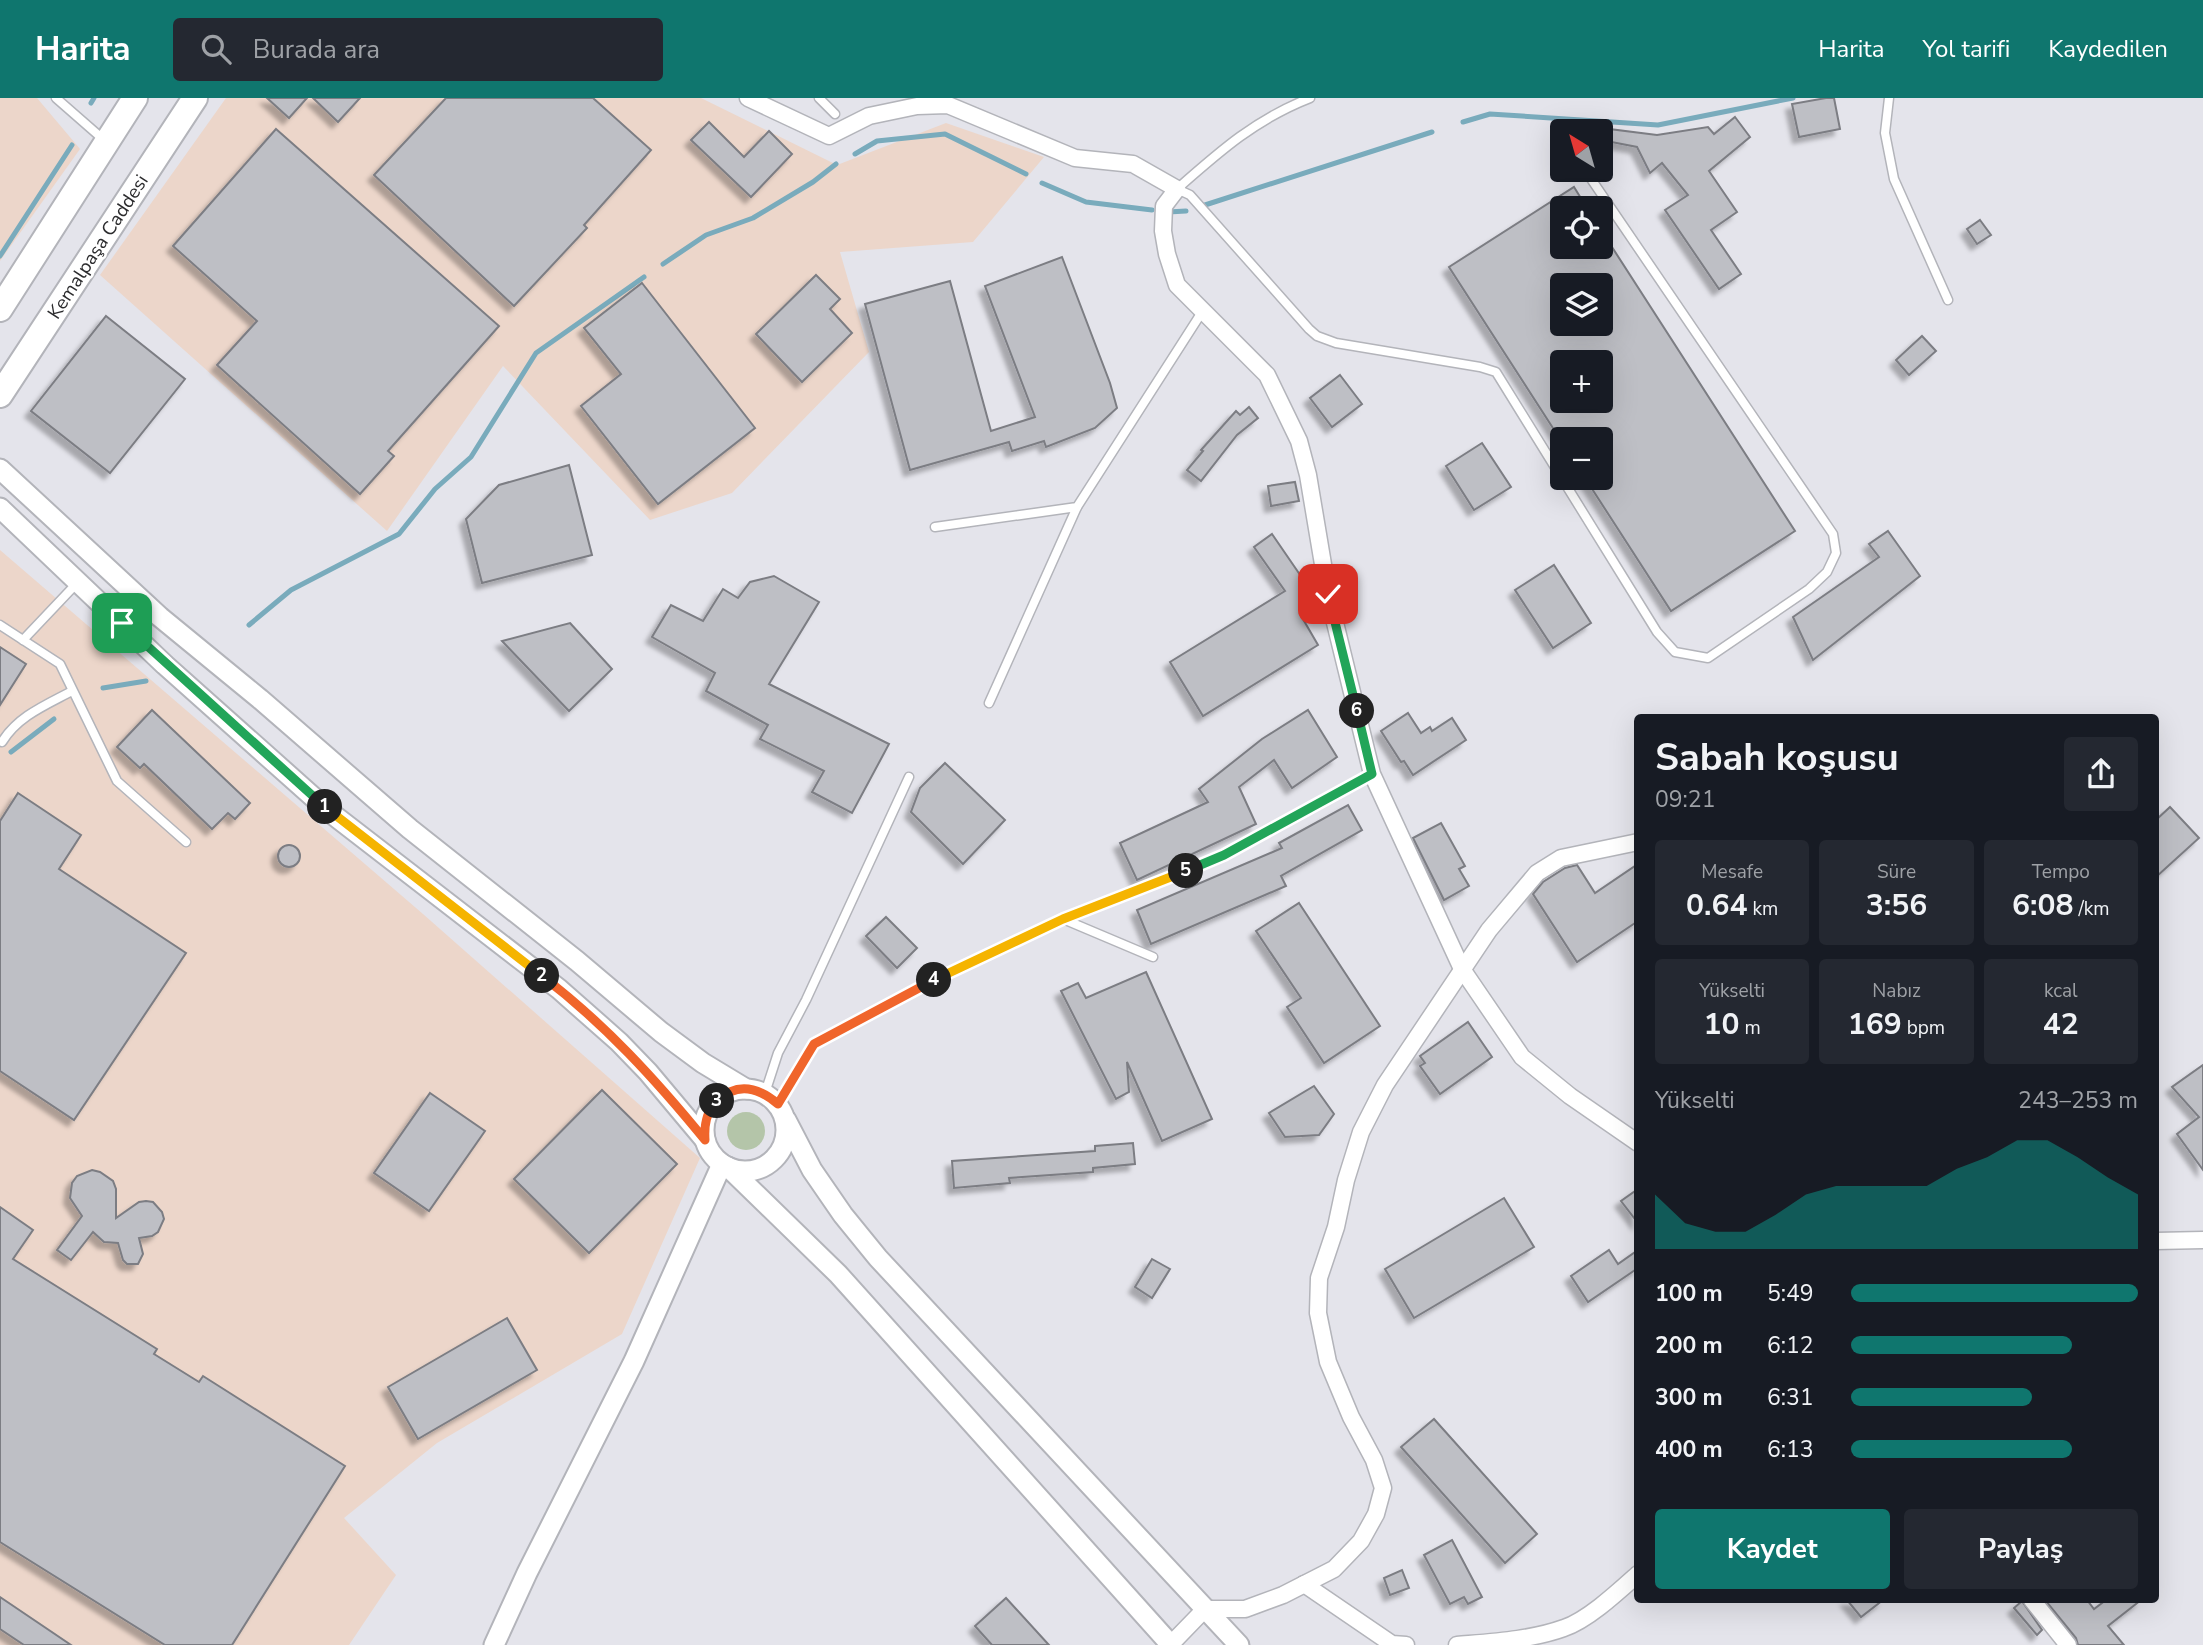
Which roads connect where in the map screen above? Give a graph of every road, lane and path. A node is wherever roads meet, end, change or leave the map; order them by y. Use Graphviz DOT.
graph roads {
  1 [pos="56,98"];
  2 [pos="135,98"];
  3 [pos="195,98"];
  4 [pos="748,98"];
  5 [pos="818,98"];
  6 [pos="1310,98"];
  7 [pos="1889,98"];
  8 [pos="835,114"];
  9 [pos="106,142"];
  10 [pos="1593,182"];
  11 [pos="1177,189"];
  12 [pos="1948,300"];
  13 [pos="0,309"];
  14 [pos="1202,312"];
  15 [pos="0,395"];
  16 [pos="0,469"];
  17 [pos="1077,507"];
  18 [pos="0,508"];
  19 [pos="935,527"];
  20 [pos="78,582"];
  21 [pos="0,625"];
  22 [pos="23,640"];
  23 [pos="72,691"];
  24 [pos="989,703"];
  25 [pos="2,742"];
  26 [pos="1372,774"];
  27 [pos="909,777"];
  28 [pos="186,842"];
  29 [pos="1634,843"];
  30 [pos="1063,919"];
  31 [pos="1153,957"];
  32 [pos="1462,969"];
  33 [pos="769,1102"];
  34 [pos="705,1140"];
  35 [pos="1634,1140"];
  36 [pos="725,1166"];
  37 [pos="2203,1240"];
  38 [pos="2159,1241"];
  39 [pos="1634,1578"];
  40 [pos="1304,1584"];
  41 [pos="2034,1603"];
  42 [pos="1205,1609"];
  43 [pos="494,1645"];
  44 [pos="1170,1645"];
  45 [pos="1239,1645"];
  46 [pos="1406,1645"];
  47 [pos="1457,1645"];
  48 [pos="2068,1645"];
  1 -- 9 [label="lane"];
  2 -- 9 [label="main road"];
  3 -- 15 [label="main road, Kemalpaşa Caddesi"];
  4 -- 11 [label="street"];
  5 -- 8 [label="lane"];
  6 -- 11 [label="lane"];
  7 -- 12 [label="lane"];
  9 -- 13 [label="main road"];
  10 -- 11 [label="lane"];
  11 -- 14 [label="street"];
  14 -- 17 [label="lane"];
  14 -- 26 [label="street"];
  16 -- 33 [label="street"];
  17 -- 19 [label="lane"];
  17 -- 24 [label="lane"];
  18 -- 20 [label="street"];
  20 -- 22 [label="lane"];
  20 -- 34 [label="street"];
  21 -- 22 [label="lane"];
  22 -- 23 [label="lane"];
  23 -- 25 [label="lane"];
  23 -- 28 [label="lane"];
  26 -- 30 [label="lane"];
  26 -- 32 [label="street"];
  27 -- 33 [label="lane"];
  29 -- 32 [label="street"];
  30 -- 31 [label="lane"];
  30 -- 33 [label="lane"];
  32 -- 35 [label="street"];
  32 -- 40 [label="street"];
  33 -- 34 [label="street"];
  33 -- 36 [label="street"];
  33 -- 42 [label="street"];
  34 -- 36 [label="street"];
  36 -- 43 [label="street"];
  36 -- 44 [label="street"];
  37 -- 38 [label="street"];
  39 -- 47 [label="street"];
  40 -- 42 [label="street"];
  40 -- 46 [label="street"];
  41 -- 48 [label="street"];
  42 -- 44 [label="street"];
  42 -- 45 [label="street"];
}
